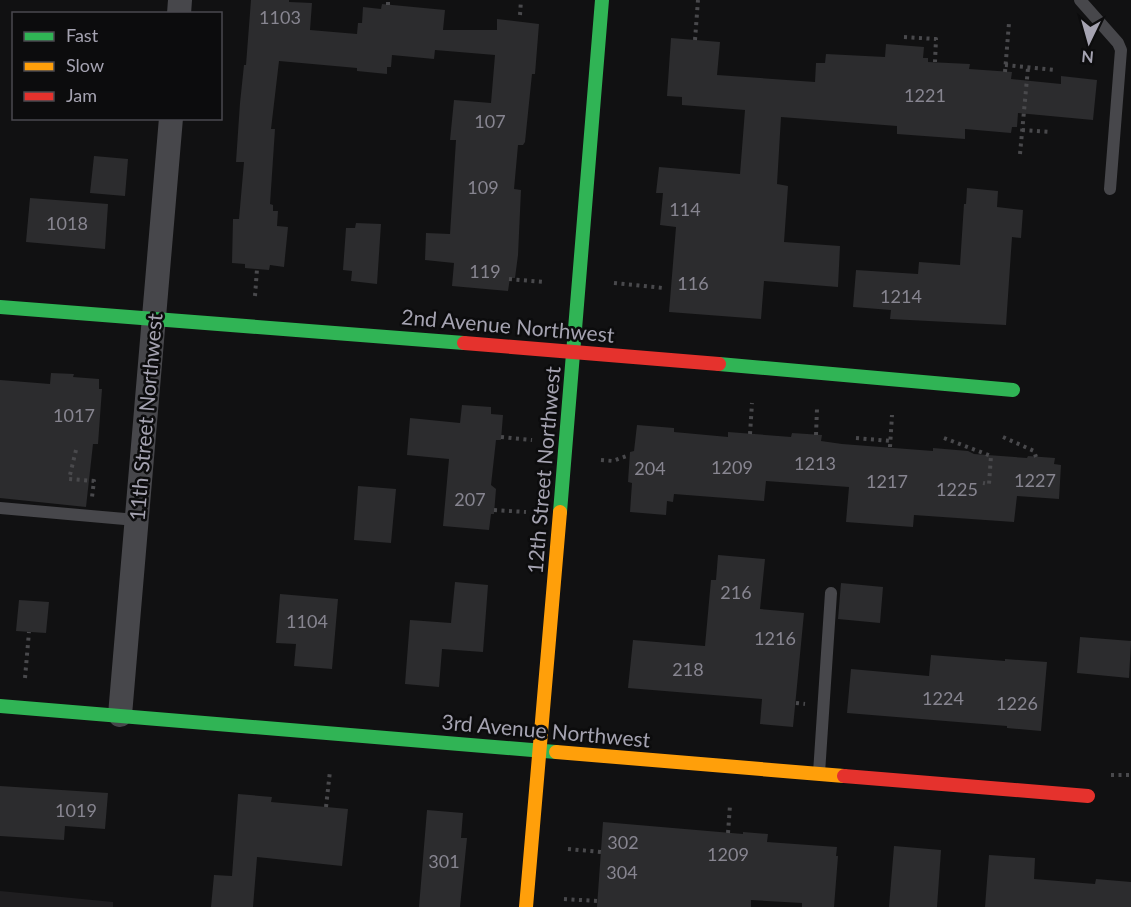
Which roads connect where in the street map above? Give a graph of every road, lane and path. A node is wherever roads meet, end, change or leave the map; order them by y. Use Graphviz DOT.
graph roads {
  1 [pos="521,0"];
  2 [pos="602,0"];
  3 [pos="698,0"];
  4 [pos="1080,0"];
  5 [pos="520,15"];
  6 [pos="1009,23"];
  7 [pos="904,37"];
  8 [pos="695,40"];
  9 [pos="935,62"];
  10 [pos="1005,65"];
  11 [pos="1028,68"];
  12 [pos="1055,70"];
  13 [pos="1005,72"];
  14 [pos="171,120"];
  15 [pos="1022,130"];
  16 [pos="1050,132"];
  17 [pos="1020,154"];
  18 [pos="1110,189"];
  19 [pos="257,269"];
  20 [pos="509,279"];
  21 [pos="544,282"];
  22 [pos="614,283"];
  23 [pos="663,288"];
  24 [pos="255,302"];
  25 [pos="0,307"];
  26 [pos="154,319"];
  27 [pos="574,351"];
  28 [pos="1013,390"];
  29 [pos="752,404"];
  30 [pos="817,409"];
  31 [pos="892,415"];
  32 [pos="750,434"];
  33 [pos="816,435"];
  34 [pos="501,437"];
  35 [pos="1003,437"];
  36 [pos="856,438"];
  37 [pos="944,438"];
  38 [pos="532,440"];
  39 [pos="891,441"];
  40 [pos="890,447"];
  41 [pos="76,450"];
  42 [pos="629,455"];
  43 [pos="1036,457"];
  44 [pos="601,460"];
  45 [pos="983,483"];
  46 [pos="92,498"];
  47 [pos="0,508"];
  48 [pos="494,510"];
  49 [pos="526,512"];
  50 [pos="136,520"];
  51 [pos="831,593"];
  52 [pos="29,632"];
  53 [pos="25,678"];
  54 [pos="0,706"];
  55 [pos="120,715"];
  56 [pos="540,751"];
  57 [pos="330,771"];
  58 [pos="819,774"];
  59 [pos="1088,796"];
  60 [pos="730,805"];
  61 [pos="326,807"];
  62 [pos="728,833"];
  63 [pos="568,849"];
  64 [pos="601,852"];
  65 [pos="564,899"];
  66 [pos="597,901"];
  67 [pos="526,907"];
  1 -- 5 [label="path"];
  2 -- 27 [label="street, 12th Street Northwest"];
  3 -- 8 [label="path"];
  4 -- 18 [label="lane"];
  6 -- 10 [label="path"];
  7 -- 9 [label="path"];
  10 -- 11 [label="path"];
  10 -- 13 [label="path"];
  11 -- 12 [label="path"];
  11 -- 15 [label="path"];
  14 -- 26 [label="street, 11th Street Northwest"];
  15 -- 16 [label="path"];
  15 -- 17 [label="path"];
  19 -- 24 [label="path"];
  20 -- 21 [label="path"];
  22 -- 23 [label="path"];
  25 -- 26 [label="street, 2nd Avenue Northwest"];
  26 -- 27 [label="street, 2nd Avenue Northwest"];
  26 -- 50 [label="street, 11th Street Northwest"];
  27 -- 28 [label="street, 2nd Avenue Northwest"];
  27 -- 56 [label="street, 12th Street Northwest"];
  29 -- 32 [label="path"];
  30 -- 33 [label="path"];
  31 -- 39 [label="path"];
  34 -- 38 [label="path"];
  35 -- 43 [label="path"];
  36 -- 39 [label="path"];
  37 -- 45 [label="path"];
  39 -- 40 [label="path"];
  41 -- 46 [label="path"];
  42 -- 44 [label="path"];
  47 -- 50 [label="lane"];
  48 -- 49 [label="path"];
  50 -- 55 [label="street, 11th Street Northwest"];
  51 -- 58 [label="lane"];
  52 -- 53 [label="path"];
  54 -- 55 [label="street, 3rd Avenue Northwest"];
  55 -- 56 [label="street, 3rd Avenue Northwest"];
  56 -- 58 [label="street, 3rd Avenue Northwest"];
  56 -- 67 [label="street, 12th Street Northwest"];
  57 -- 61 [label="path"];
  58 -- 59 [label="street, 3rd Avenue Northwest"];
  60 -- 62 [label="path"];
  63 -- 64 [label="path"];
  65 -- 66 [label="path"];
}
